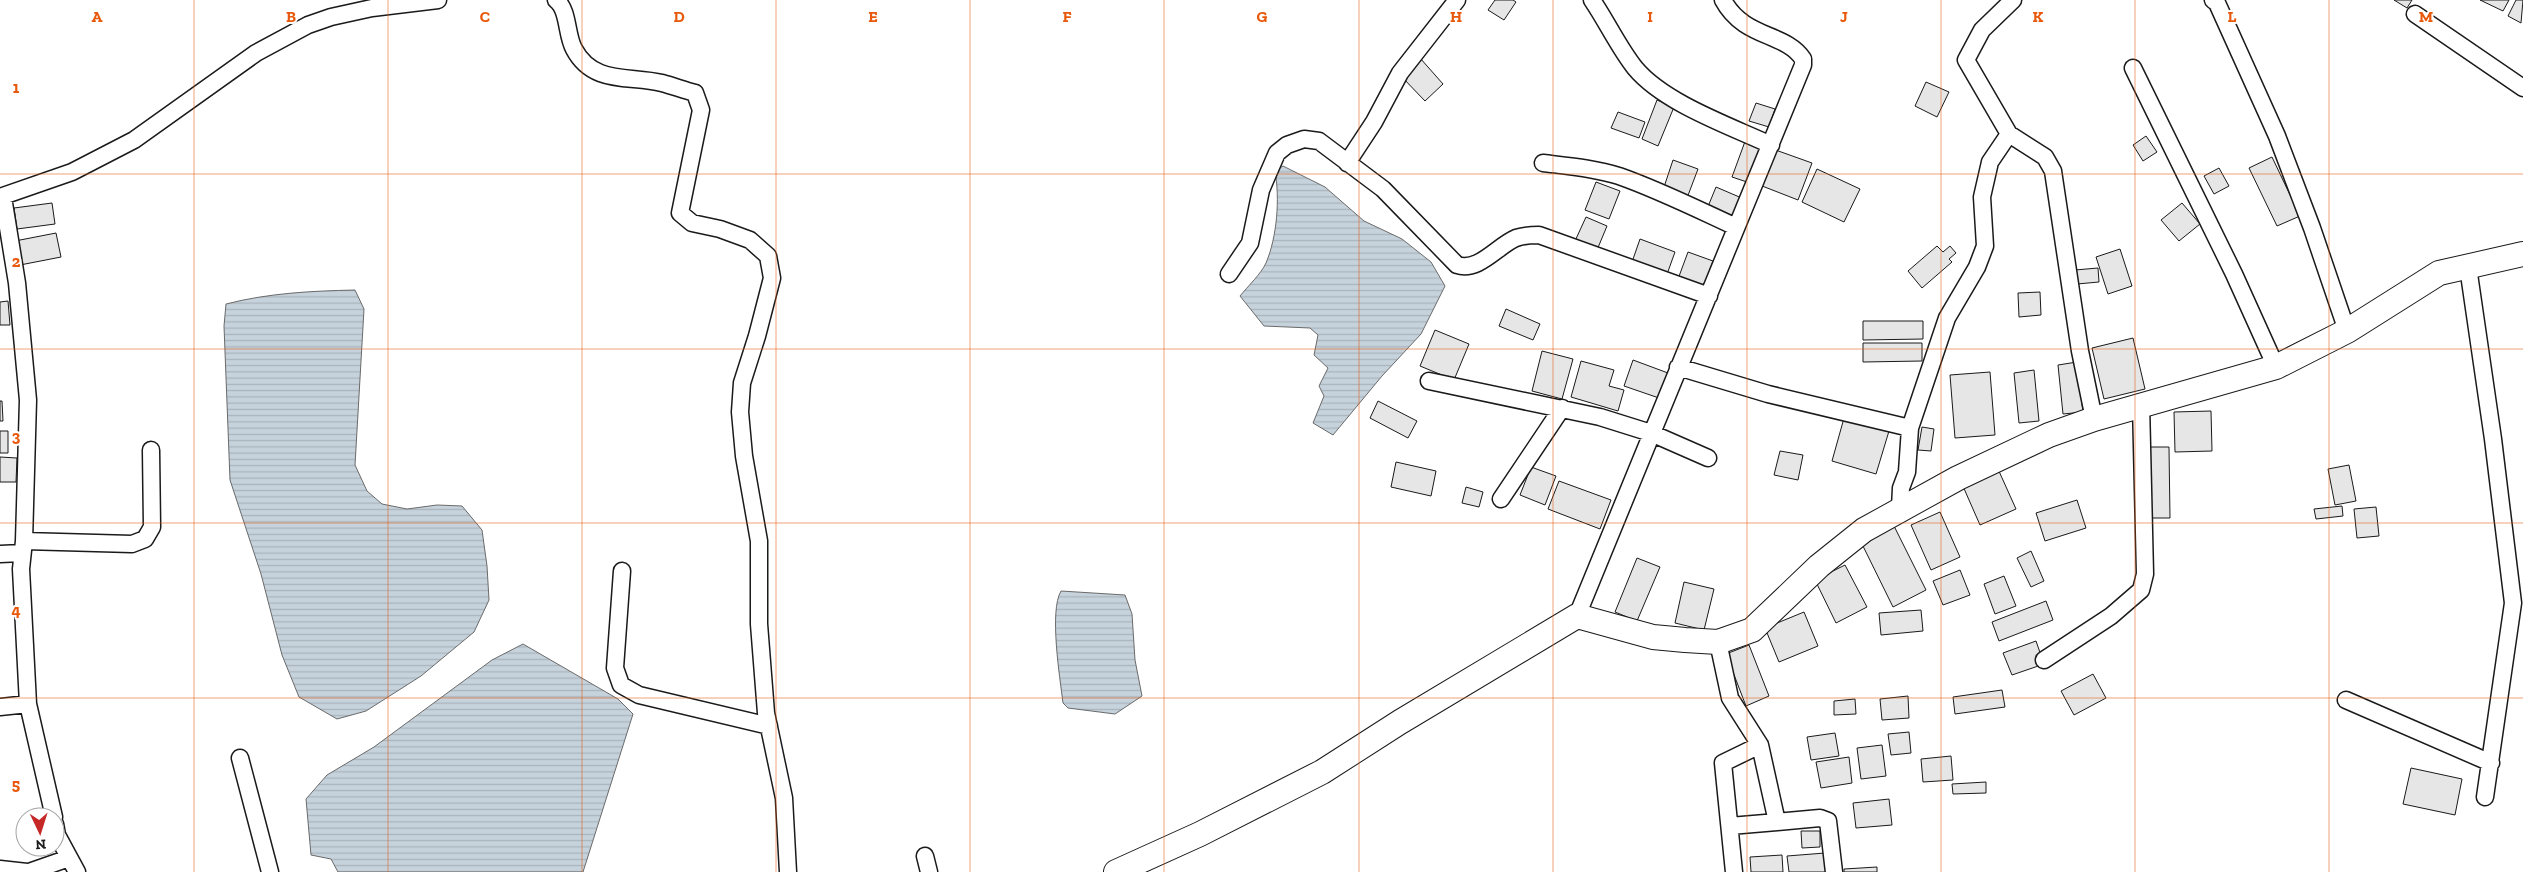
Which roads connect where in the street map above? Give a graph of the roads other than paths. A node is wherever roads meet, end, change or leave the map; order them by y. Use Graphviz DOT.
graph roads {
  1 [pos="438,0"];
  2 [pos="556,0"];
  3 [pos="1457,0"];
  4 [pos="1592,0"];
  5 [pos="1723,0"];
  6 [pos="2013,0"];
  7 [pos="2214,0"];
  8 [pos="371,4"];
  9 [pos="2415,14"];
  10 [pos="2133,68"];
  11 [pos="2523,88"];
  12 [pos="2009,134"];
  13 [pos="1771,145"];
  14 [pos="1348,162"];
  15 [pos="1543,163"];
  16 [pos="2,197"];
  17 [pos="1736,227"];
  18 [pos="2523,254"];
  19 [pos="2468,267"];
  20 [pos="1229,274"];
  21 [pos="1709,296"];
  22 [pos="2347,331"];
  23 [pos="1678,367"];
  24 [pos="2276,368"];
  25 [pos="1429,381"];
  26 [pos="2141,404"];
  27 [pos="1562,408"];
  28 [pos="2094,418"];
  29 [pos="1910,428"];
  30 [pos="1651,433"];
  31 [pos="151,450"];
  32 [pos="1708,458"];
  33 [pos="1500,499"];
  34 [pos="1900,508"];
  35 [pos="23,547"];
  36 [pos="0,554"];
  37 [pos="622,571"];
  38 [pos="2518,606"];
  39 [pos="1577,616"];
  40 [pos="1718,642"];
  41 [pos="2044,660"];
  42 [pos="2346,700"];
  43 [pos="28,704"];
  44 [pos="0,707"];
  45 [pos="769,726"];
  46 [pos="1760,745"];
  47 [pos="240,758"];
  48 [pos="2491,763"];
  49 [pos="2485,797"];
  50 [pos="52,807"];
  51 [pos="1777,822"];
  52 [pos="1730,826"];
  53 [pos="65,850"];
  54 [pos="925,856"];
  55 [pos="73,865"];
  56 [pos="0,869"];
  57 [pos="1128,869"];
  58 [pos="28,872"];
  59 [pos="270,872"];
  60 [pos="788,872"];
  61 [pos="929,872"];
  62 [pos="1734,872"];
  63 [pos="1834,872"];
  1 -- 8 [label="street"];
  2 -- 45 [label="street"];
  3 -- 14 [label="street"];
  4 -- 13 [label="street"];
  5 -- 13 [label="street"];
  6 -- 12 [label="street"];
  7 -- 22 [label="street"];
  8 -- 16 [label="street"];
  9 -- 11 [label="street"];
  10 -- 24 [label="street"];
  12 -- 28 [label="street"];
  12 -- 29 [label="street"];
  13 -- 17 [label="street"];
  14 -- 20 [label="street"];
  14 -- 21 [label="street"];
  15 -- 17 [label="street"];
  16 -- 35 [label="street"];
  17 -- 21 [label="street"];
  18 -- 19 [label="street"];
  19 -- 22 [label="street"];
  19 -- 38 [label="street"];
  21 -- 23 [label="street"];
  22 -- 24 [label="street"];
  23 -- 29 [label="street"];
  23 -- 30 [label="street"];
  24 -- 26 [label="street"];
  25 -- 27 [label="street"];
  26 -- 28 [label="street"];
  26 -- 41 [label="street"];
  27 -- 30 [label="street"];
  27 -- 33 [label="street"];
  28 -- 34 [label="street"];
  29 -- 34 [label="street"];
  30 -- 32 [label="street"];
  30 -- 39 [label="street"];
  31 -- 35 [label="street"];
  34 -- 40 [label="street"];
  35 -- 36 [label="street"];
  35 -- 43 [label="street"];
  37 -- 45 [label="street"];
  38 -- 48 [label="street"];
  39 -- 40 [label="street"];
  39 -- 57 [label="street"];
  40 -- 46 [label="street"];
  42 -- 48 [label="street"];
  43 -- 44 [label="street"];
  43 -- 50 [label="street"];
  45 -- 60 [label="street"];
  46 -- 51 [label="street"];
  46 -- 52 [label="street"];
  47 -- 59 [label="street"];
  48 -- 49 [label="street"];
  51 -- 52 [label="street"];
  51 -- 63 [label="street"];
  52 -- 62 [label="street"];
  53 -- 55 [label="street"];
  54 -- 61 [label="street"];
  55 -- 58 [label="street"];
  56 -- 58 [label="street"];
}
